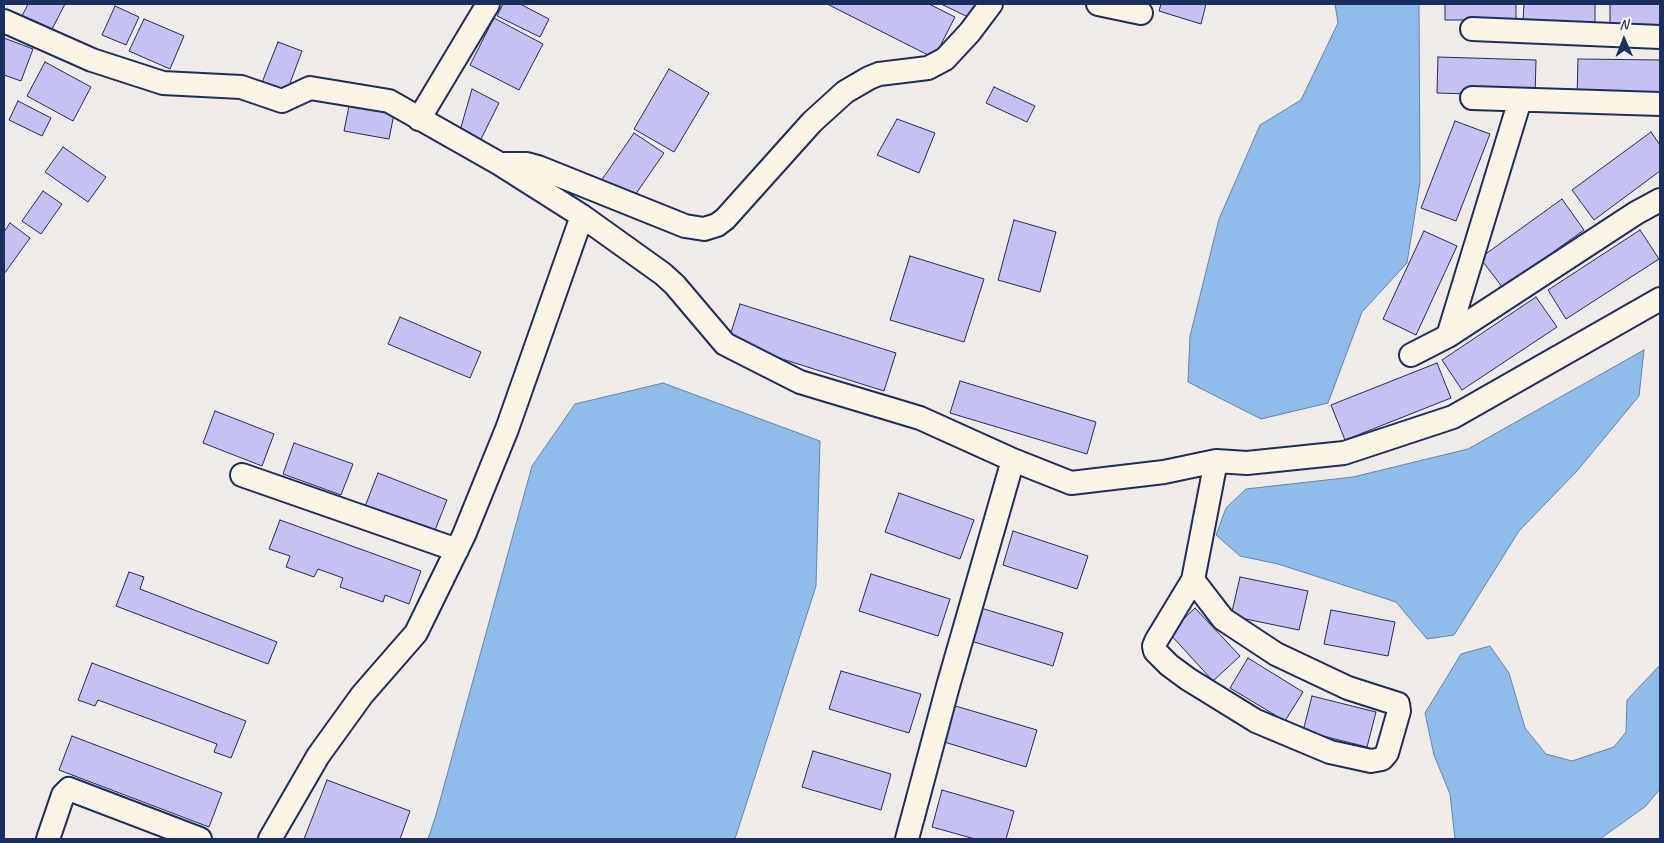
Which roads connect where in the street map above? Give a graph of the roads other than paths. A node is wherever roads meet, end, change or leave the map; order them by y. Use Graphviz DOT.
graph roads {
  1 [pos="488,4"];
  2 [pos="991,4"];
  3 [pos="1098,4"];
  4 [pos="1141,13"];
  5 [pos="4,22"];
  6 [pos="1472,29"];
  7 [pos="1660,37"];
  8 [pos="1472,98"];
  9 [pos="1520,100"];
  10 [pos="1660,104"];
  11 [pos="419,118"];
  12 [pos="500,164"];
  13 [pos="1660,200"];
  14 [pos="582,216"];
  15 [pos="1660,299"];
  16 [pos="1448,336"];
  17 [pos="1410,355"];
  18 [pos="1013,460"];
  19 [pos="1216,461"];
  20 [pos="242,475"];
  21 [pos="457,550"];
  22 [pos="1193,580"];
  23 [pos="48,839"];
  24 [pos="200,839"];
  25 [pos="270,839"];
  26 [pos="907,839"];
  1 -- 11 [label="street"];
  2 -- 12 [label="street"];
  3 -- 4 [label="street"];
  5 -- 11 [label="street"];
  6 -- 7 [label="street"];
  8 -- 9 [label="street"];
  9 -- 10 [label="street"];
  9 -- 16 [label="street"];
  11 -- 12 [label="street"];
  12 -- 14 [label="street"];
  13 -- 16 [label="street"];
  14 -- 18 [label="street"];
  14 -- 21 [label="street"];
  15 -- 19 [label="street"];
  16 -- 17 [label="street"];
  18 -- 19 [label="street"];
  18 -- 26 [label="street"];
  19 -- 22 [label="street"];
  20 -- 21 [label="street"];
  21 -- 25 [label="street"];
  22 -- 22 [label="street"];
  23 -- 24 [label="street"];
}
